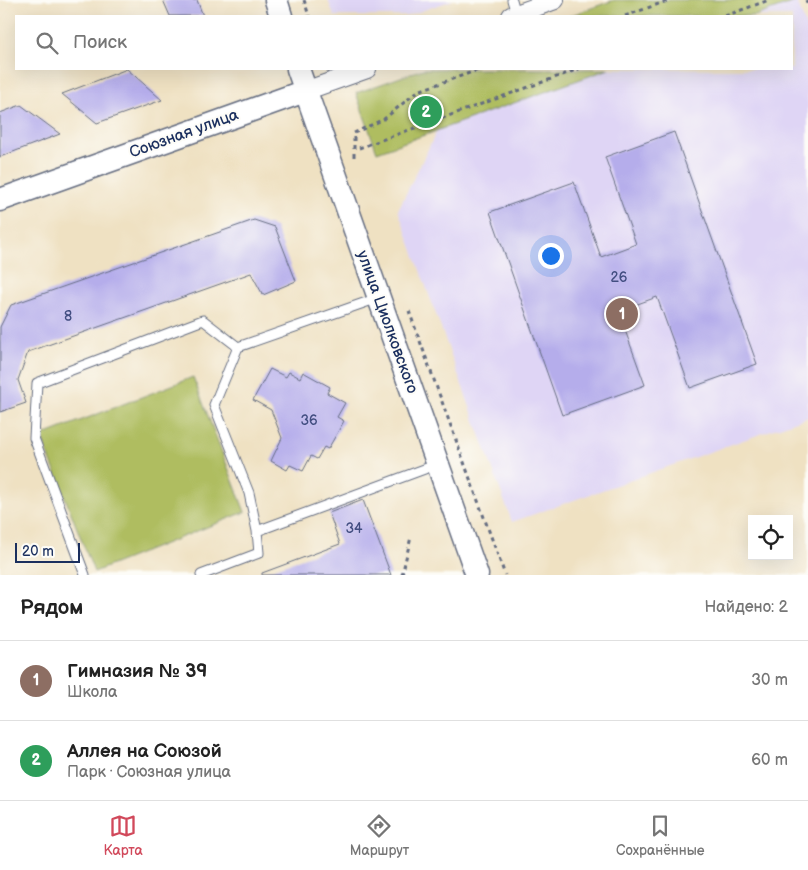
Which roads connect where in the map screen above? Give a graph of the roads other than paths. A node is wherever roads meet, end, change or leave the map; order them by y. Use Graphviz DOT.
graph roads {
  1 [pos="276,0"];
  2 [pos="555,0"];
  3 [pos="513,10"];
  4 [pos="281,15"];
  5 [pos="298,70"];
  6 [pos="365,70"];
  7 [pos="306,91"];
  8 [pos="0,200"];
  9 [pos="378,298"];
  10 [pos="238,347"];
  11 [pos="439,464"];
  12 [pos="257,531"];
  13 [pos="84,575"];
  14 [pos="201,575"];
  15 [pos="477,575"];
  1 -- 4 [label="street"];
  2 -- 3 [label="street"];
  5 -- 7 [label="street, улица Циолковского"];
  6 -- 7 [label="street, Союзная улица"];
  7 -- 8 [label="street, Союзная улица"];
  7 -- 9 [label="street, улица Циолковского"];
  9 -- 10 [label="lane"];
  9 -- 11 [label="street, улица Циолковского"];
  10 -- 12 [label="lane"];
  10 -- 13 [label="lane"];
  11 -- 12 [label="lane"];
  11 -- 15 [label="street, улица Циолковского"];
  12 -- 14 [label="lane"];
}
